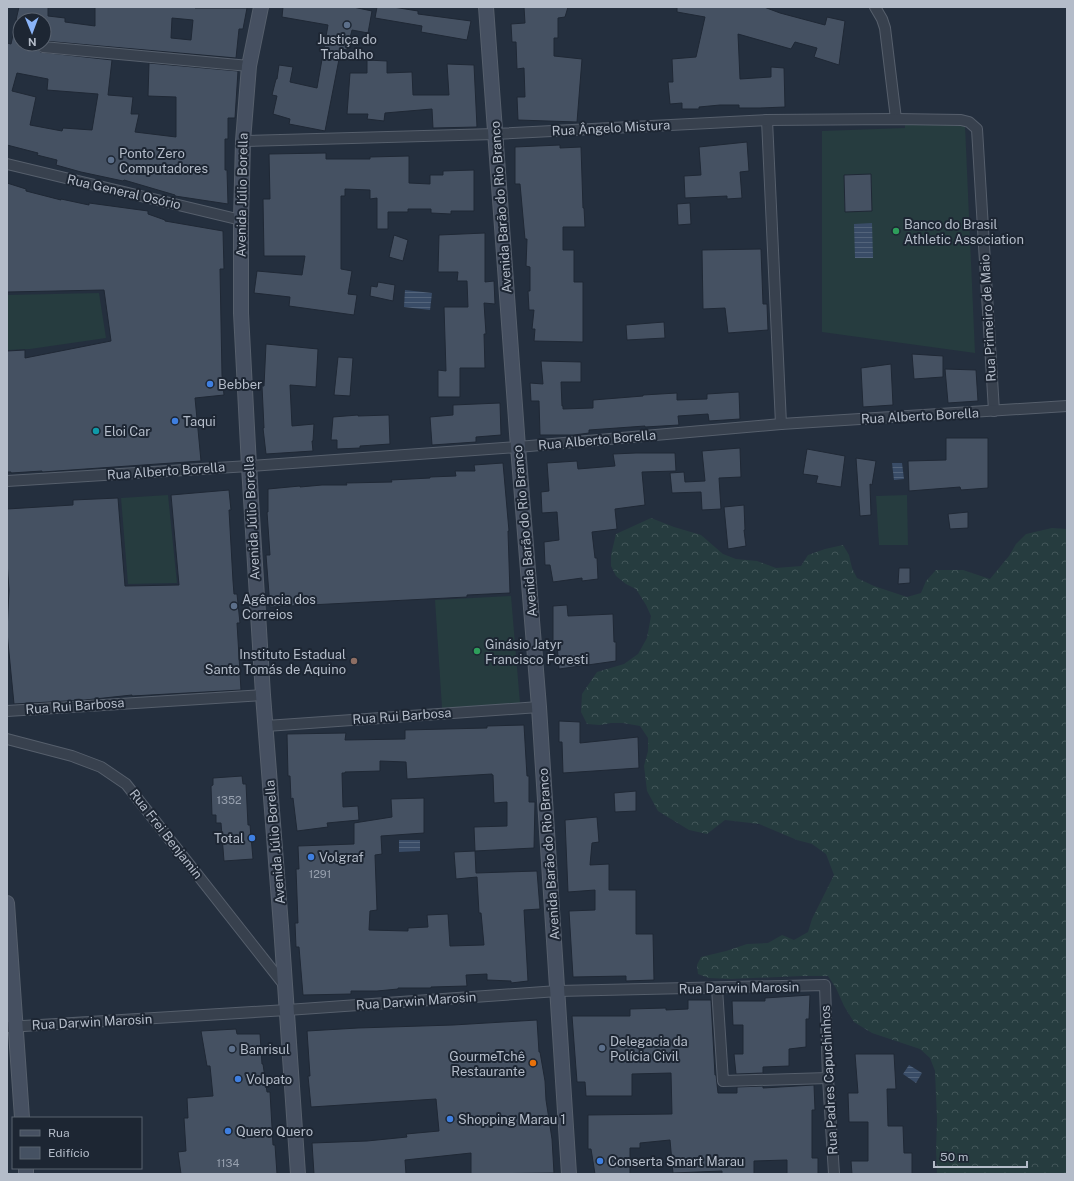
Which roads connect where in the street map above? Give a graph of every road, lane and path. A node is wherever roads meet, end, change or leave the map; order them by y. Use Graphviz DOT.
graph roads {
  1 [pos="261,7"];
  2 [pos="486,7"];
  3 [pos="875,7"];
  4 [pos="52,48"];
  5 [pos="249,66"];
  6 [pos="896,119"];
  7 [pos="767,120"];
  8 [pos="977,129"];
  9 [pos="495,134"];
  10 [pos="243,141"];
  11 [pos="7,164"];
  12 [pos="241,220"];
  13 [pos="1067,406"];
  14 [pos="994,412"];
  15 [pos="781,424"];
  16 [pos="518,447"];
  17 [pos="249,466"];
  18 [pos="7,481"];
  19 [pos="263,695"];
  20 [pos="539,707"];
  21 [pos="7,711"];
  22 [pos="266,726"];
  23 [pos="7,739"];
  24 [pos="7,903"];
  25 [pos="285,986"];
  26 [pos="825,986"];
  27 [pos="717,988"];
  28 [pos="558,991"];
  29 [pos="287,1010"];
  30 [pos="11,1027"];
  31 [pos="828,1078"];
  32 [pos="22,1117"];
  33 [pos="298,1174"];
  34 [pos="569,1174"];
  35 [pos="834,1174"];
  1 -- 5 [label="main road, Avenida Júlio Borella"];
  2 -- 9 [label="main road, Avenida Barão do Rio Branco"];
  3 -- 6 [label="street"];
  4 -- 5 [label="street"];
  5 -- 10 [label="main road, Avenida Júlio Borella"];
  6 -- 7 [label="street, Rua Ângelo Mistura"];
  6 -- 8 [label="street, Rua Ângelo Mistura"];
  7 -- 9 [label="street, Rua Ângelo Mistura"];
  7 -- 15 [label="street"];
  8 -- 14 [label="street, Rua Primeiro de Maio"];
  9 -- 10 [label="street, Rua Ângelo Mistura"];
  9 -- 16 [label="main road, Avenida Barão do Rio Branco"];
  10 -- 12 [label="main road, Avenida Júlio Borella"];
  11 -- 12 [label="street, Rua General Osório"];
  12 -- 17 [label="main road, Avenida Júlio Borella"];
  13 -- 14 [label="street, Rua Alberto Borella"];
  14 -- 15 [label="street, Rua Alberto Borella"];
  15 -- 16 [label="street, Rua Alberto Borella"];
  16 -- 17 [label="street, Rua Alberto Borella"];
  16 -- 20 [label="main road, Avenida Barão do Rio Branco"];
  17 -- 18 [label="street, Rua Alberto Borella"];
  17 -- 19 [label="main road, Avenida Júlio Borella"];
  19 -- 21 [label="street, Rua Rui Barbosa"];
  19 -- 22 [label="main road, Avenida Júlio Borella"];
  20 -- 22 [label="street, Rua Rui Barbosa"];
  20 -- 28 [label="main road, Avenida Barão do Rio Branco"];
  22 -- 25 [label="main road, Avenida Júlio Borella"];
  23 -- 25 [label="street, Rua Frei Benjamin"];
  24 -- 30 [label="main road"];
  25 -- 29 [label="main road, Avenida Júlio Borella"];
  26 -- 27 [label="street, Rua Darwin Marosin"];
  26 -- 31 [label="street, Rua Padres Capuchinhos"];
  27 -- 28 [label="street, Rua Darwin Marosin"];
  27 -- 31 [label="street"];
  28 -- 29 [label="street, Rua Darwin Marosin"];
  28 -- 34 [label="main road, Avenida Barão do Rio Branco"];
  29 -- 30 [label="street, Rua Darwin Marosin"];
  29 -- 33 [label="main road, Avenida Júlio Borella"];
  30 -- 32 [label="main road"];
  31 -- 35 [label="street, Rua Padres Capuchinhos"];
}
